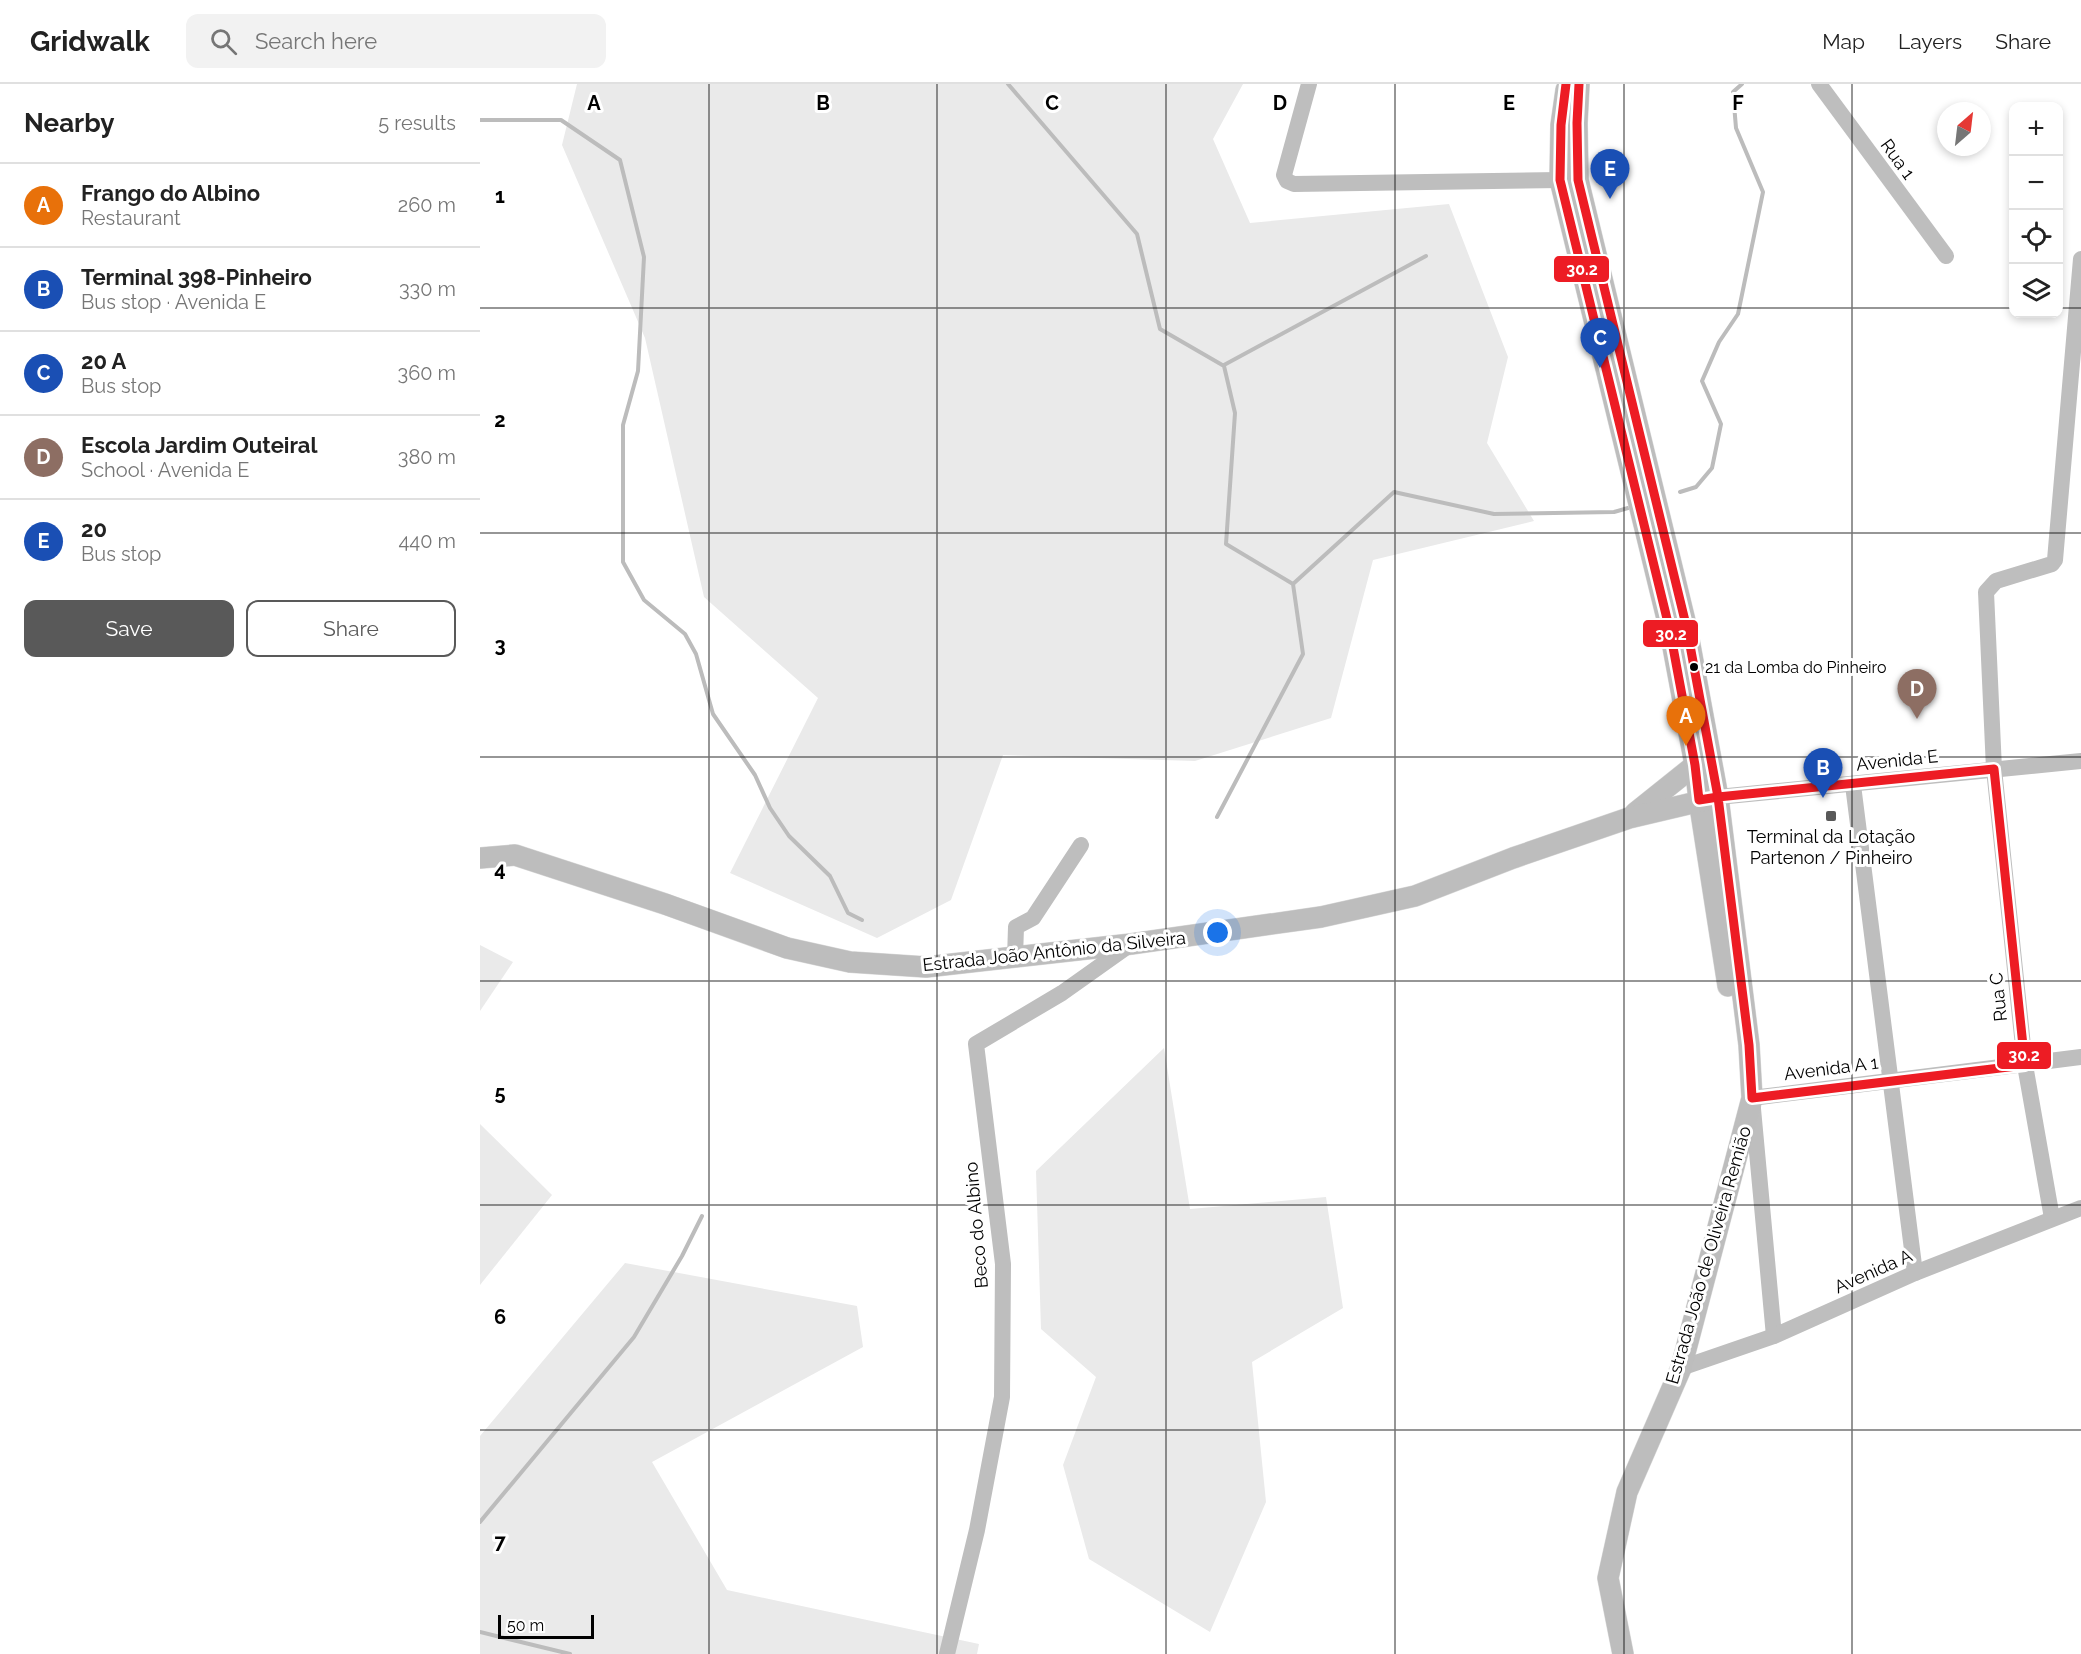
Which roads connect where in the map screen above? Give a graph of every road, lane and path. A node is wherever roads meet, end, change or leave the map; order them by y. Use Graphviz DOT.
graph roads {
  1 [pos="1309,84"];
  2 [pos="1566,84"];
  3 [pos="1579,84"];
  4 [pos="1819,84"];
  5 [pos="1560,180"];
  6 [pos="1946,256"];
  7 [pos="2081,259"];
  8 [pos="2081,761"];
  9 [pos="1695,765"];
  10 [pos="1994,769"];
  11 [pos="1853,785"];
  12 [pos="1708,798"];
  13 [pos="1629,818"];
  14 [pos="1081,845"];
  15 [pos="480,858"];
  16 [pos="1131,944"];
  17 [pos="1015,958"];
  18 [pos="2081,1057"];
  19 [pos="2025,1065"];
  20 [pos="1889,1080"];
  21 [pos="1752,1098"];
  22 [pos="2081,1208"];
  23 [pos="2052,1218"];
  24 [pos="1915,1273"];
  25 [pos="1774,1336"];
  26 [pos="1681,1368"];
  27 [pos="946,1654"];
  28 [pos="1623,1654"];
  1 -- 5 [label="street"];
  2 -- 5 [label="main road"];
  3 -- 12 [label="main road"];
  4 -- 6 [label="street, Rua 1"];
  5 -- 9 [label="main road"];
  7 -- 10 [label="street, Rua C"];
  8 -- 10 [label="street, Avenida E"];
  9 -- 12 [label="main road"];
  9 -- 13 [label="main road, Estrada João Antônio da Silveira"];
  10 -- 11 [label="street, Avenida E"];
  10 -- 19 [label="street, Rua C"];
  11 -- 12 [label="street, Avenida E"];
  11 -- 20 [label="street"];
  12 -- 13 [label="main road, Estrada João Antônio da Silveira"];
  12 -- 21 [label="main road"];
  13 -- 16 [label="main road, Estrada João Antônio da Silveira"];
  14 -- 17 [label="street"];
  15 -- 17 [label="main road, Estrada João Antônio da Silveira"];
  16 -- 17 [label="main road, Estrada João Antônio da Silveira"];
  16 -- 27 [label="street, Beco do Albino"];
  18 -- 19 [label="street, Avenida A 1"];
  19 -- 20 [label="street, Avenida A 1"];
  19 -- 23 [label="street, Rua C"];
  20 -- 21 [label="street, Avenida A 1"];
  20 -- 24 [label="street"];
  21 -- 25 [label="street"];
  21 -- 26 [label="main road, Estrada João de Oliveira Remião"];
  22 -- 23 [label="street, Avenida A"];
  23 -- 24 [label="street, Avenida A"];
  24 -- 25 [label="street, Avenida A"];
  25 -- 26 [label="street, Avenida A"];
  26 -- 28 [label="main road, Estrada João de Oliveira Remião"];
}
